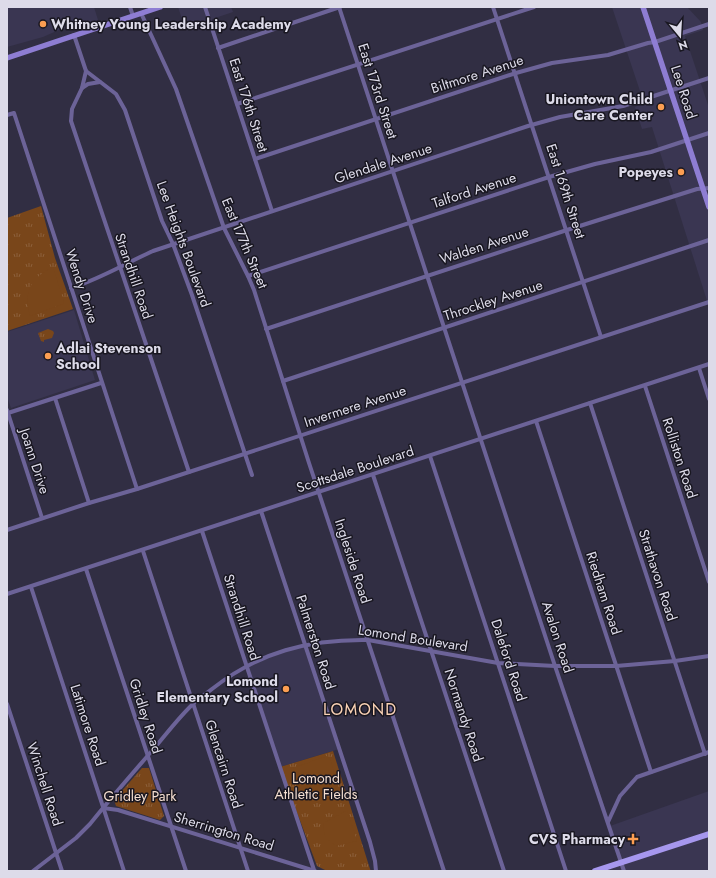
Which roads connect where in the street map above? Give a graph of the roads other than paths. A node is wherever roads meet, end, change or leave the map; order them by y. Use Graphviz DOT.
graph roads {
  1 [pos="130,7"];
  2 [pos="160,7"];
  3 [pos="205,7"];
  4 [pos="339,7"];
  5 [pos="493,7"];
  6 [pos="534,7"];
  7 [pos="643,7"];
  8 [pos="141,13"];
  9 [pos="133,16"];
  10 [pos="497,19"];
  11 [pos="709,24"];
  12 [pos="74,35"];
  13 [pos="655,42"];
  14 [pos="218,48"];
  15 [pos="7,58"];
  16 [pos="358,65"];
  17 [pos="86,71"];
  18 [pos="516,73"];
  19 [pos="709,78"];
  20 [pos="100,82"];
  21 [pos="82,88"];
  22 [pos="671,91"];
  23 [pos="237,104"];
  24 [pos="7,115"];
  25 [pos="376,119"];
  26 [pos="532,125"];
  27 [pos="709,133"];
  28 [pos="687,140"];
  29 [pos="255,159"];
  30 [pos="393,171"];
  31 [pos="549,177"];
  32 [pos="706,188"];
  33 [pos="709,207"];
  34 [pos="272,211"];
  35 [pos="410,223"];
  36 [pos="224,228"];
  37 [pos="567,230"];
  38 [pos="709,240"];
  39 [pos="173,244"];
  40 [pos="120,267"];
  41 [pos="427,275"];
  42 [pos="248,276"];
  43 [pos="584,282"];
  44 [pos="71,288"];
  45 [pos="709,302"];
  46 [pos="445,328"];
  47 [pos="266,329"];
  48 [pos="602,337"];
  49 [pos="709,364"];
  50 [pos="699,368"];
  51 [pos="283,382"];
  52 [pos="462,382"];
  53 [pos="101,383"];
  54 [pos="645,386"];
  55 [pos="55,398"];
  56 [pos="709,399"];
  57 [pos="590,403"];
  58 [pos="472,409"];
  59 [pos="8,412"];
  60 [pos="536,422"];
  61 [pos="300,436"];
  62 [pos="481,439"];
  63 [pos="244,454"];
  64 [pos="430,456"];
  65 [pos="309,463"];
  66 [pos="189,472"];
  67 [pos="252,475"];
  68 [pos="374,475"];
  69 [pos="137,489"];
  70 [pos="319,492"];
  71 [pos="89,503"];
  72 [pos="262,511"];
  73 [pos="42,518"];
  74 [pos="7,530"];
  75 [pos="202,531"];
  76 [pos="143,551"];
  77 [pos="86,569"];
  78 [pos="709,582"];
  79 [pos="31,586"];
  80 [pos="7,594"];
  81 [pos="368,640"];
  82 [pos="306,645"];
  83 [pos="431,651"];
  84 [pos="709,656"];
  85 [pos="675,661"];
  86 [pos="498,663"];
  87 [pos="246,666"];
  88 [pos="555,666"];
  89 [pos="616,666"];
  90 [pos="7,704"];
  91 [pos="193,704"];
  92 [pos="707,753"];
  93 [pos="148,756"];
  94 [pos="651,772"];
  95 [pos="103,808"];
  96 [pos="608,822"];
  97 [pos="171,827"];
  98 [pos="709,834"];
  99 [pos="240,848"];
  100 [pos="56,854"];
  101 [pos="622,863"];
  102 [pos="33,871"];
  103 [pos="62,871"];
  104 [pos="124,871"];
  105 [pos="186,871"];
  106 [pos="248,871"];
  107 [pos="314,871"];
  108 [pos="376,871"];
  109 [pos="444,871"];
  110 [pos="504,871"];
  111 [pos="566,871"];
  112 [pos="595,871"];
  113 [pos="624,871"];
  1 -- 9 [label="street"];
  2 -- 8 [label="main road"];
  3 -- 14 [label="street, East 176th Street"];
  4 -- 14 [label="street"];
  4 -- 16 [label="street, East 173rd Street"];
  5 -- 10 [label="street, East 169th Street"];
  6 -- 10 [label="street"];
  7 -- 13 [label="main road, Lee Road"];
  8 -- 9 [label="main road"];
  8 -- 36 [label="street, East 177th Street"];
  9 -- 12 [label="main road"];
  10 -- 16 [label="street"];
  10 -- 18 [label="street, East 169th Street"];
  11 -- 13 [label="street, Biltmore Avenue"];
  12 -- 15 [label="main road"];
  12 -- 17 [label="street"];
  13 -- 18 [label="street, Biltmore Avenue"];
  13 -- 22 [label="main road, Lee Road"];
  14 -- 23 [label="street, East 176th Street"];
  16 -- 23 [label="street"];
  16 -- 25 [label="street, East 173rd Street"];
  17 -- 20 [label="street, Lee Heights Boulevard"];
  17 -- 21 [label="street, Strandhill Road"];
  18 -- 25 [label="street, Biltmore Avenue"];
  18 -- 26 [label="street, East 169th Street"];
  19 -- 22 [label="street, Glendale Avenue"];
  20 -- 21 [label="street"];
  20 -- 39 [label="street, Lee Heights Boulevard"];
  21 -- 40 [label="street, Strandhill Road"];
  22 -- 26 [label="street, Glendale Avenue"];
  22 -- 28 [label="main road, Lee Road"];
  23 -- 29 [label="street, East 176th Street"];
  24 -- 44 [label="street, Wendy Drive"];
  25 -- 29 [label="street, Biltmore Avenue"];
  25 -- 30 [label="street, East 173rd Street"];
  26 -- 30 [label="street, Glendale Avenue"];
  26 -- 31 [label="street, East 169th Street"];
  27 -- 28 [label="street, Talford Avenue"];
  28 -- 31 [label="street, Talford Avenue"];
  28 -- 32 [label="main road, Lee Road"];
  29 -- 34 [label="street, East 176th Street"];
  30 -- 34 [label="street, Glendale Avenue"];
  30 -- 35 [label="street, East 173rd Street"];
  31 -- 35 [label="street, Talford Avenue"];
  31 -- 37 [label="street, East 169th Street"];
  32 -- 33 [label="main road, Lee Road"];
  32 -- 37 [label="street, Walden Avenue"];
  34 -- 36 [label="street, Glendale Avenue"];
  35 -- 41 [label="street, East 173rd Street"];
  35 -- 42 [label="street, Talford Avenue"];
  36 -- 39 [label="street, Glendale Avenue"];
  36 -- 42 [label="street, East 177th Street"];
  37 -- 41 [label="street, Walden Avenue"];
  37 -- 43 [label="street, East 169th Street"];
  38 -- 43 [label="street, Throckley Avenue"];
  39 -- 40 [label="street, Glendale Avenue"];
  39 -- 63 [label="street, Lee Heights Boulevard"];
  40 -- 44 [label="street, Glendale Avenue"];
  40 -- 66 [label="street, Strandhill Road"];
  41 -- 46 [label="street, East 173rd Street"];
  41 -- 47 [label="street, Walden Avenue"];
  42 -- 47 [label="street, East 177th Street"];
  43 -- 46 [label="street, Throckley Avenue"];
  43 -- 48 [label="street, East 169th Street"];
  44 -- 53 [label="street, Wendy Drive"];
  45 -- 48 [label="street, Invermere Avenue"];
  46 -- 51 [label="street, Throckley Avenue"];
  46 -- 52 [label="street, East 173rd Street"];
  47 -- 51 [label="street, East 177th Street"];
  48 -- 52 [label="street, Invermere Avenue"];
  49 -- 50 [label="street, Scottsdale Boulevard"];
  50 -- 54 [label="street, Scottsdale Boulevard"];
  50 -- 56 [label="street"];
  51 -- 61 [label="street, East 177th Street"];
  52 -- 58 [label="street, East 173rd Street"];
  52 -- 61 [label="street, Invermere Avenue"];
  53 -- 55 [label="street"];
  53 -- 69 [label="street, Wendy Drive"];
  54 -- 57 [label="street, Scottsdale Boulevard"];
  54 -- 78 [label="street, Rolliston Road"];
  55 -- 59 [label="street"];
  55 -- 71 [label="street"];
  57 -- 60 [label="street, Scottsdale Boulevard"];
  57 -- 85 [label="street, Strathavon Road"];
  58 -- 62 [label="street, Avalon Road"];
  59 -- 73 [label="street, Joann Drive"];
  60 -- 62 [label="street, Scottsdale Boulevard"];
  60 -- 89 [label="street, Riedham Road"];
  61 -- 63 [label="street, Invermere Avenue"];
  61 -- 65 [label="street, East 177th Street"];
  62 -- 64 [label="street, Scottsdale Boulevard"];
  62 -- 88 [label="street, Avalon Road"];
  63 -- 66 [label="street, Invermere Avenue"];
  63 -- 67 [label="street, Lee Heights Boulevard"];
  64 -- 68 [label="street, Scottsdale Boulevard"];
  64 -- 86 [label="street, Daleford Road"];
  65 -- 70 [label="street, Ingleside Road"];
  66 -- 69 [label="street, Invermere Avenue"];
  68 -- 70 [label="street, Scottsdale Boulevard"];
  68 -- 83 [label="street, Normandy Road"];
  69 -- 71 [label="street, Invermere Avenue"];
  70 -- 72 [label="street, Scottsdale Boulevard"];
  70 -- 81 [label="street, Ingleside Road"];
  71 -- 73 [label="street, Invermere Avenue"];
  72 -- 75 [label="street, Scottsdale Boulevard"];
  72 -- 82 [label="street, Palmerston Road"];
  73 -- 74 [label="street, Invermere Avenue"];
  75 -- 76 [label="street, Scottsdale Boulevard"];
  75 -- 87 [label="street, Strandhill Road"];
  76 -- 77 [label="street, Scottsdale Boulevard"];
  76 -- 91 [label="street, Glencairn Road"];
  77 -- 79 [label="street, Scottsdale Boulevard"];
  77 -- 93 [label="street, Gridley Road"];
  79 -- 80 [label="street, Scottsdale Boulevard"];
  79 -- 95 [label="street, Latimore Road"];
  81 -- 82 [label="street, Lomond Boulevard"];
  81 -- 83 [label="street, Lomond Boulevard"];
  81 -- 109 [label="street, Ingleside Road"];
  82 -- 87 [label="street, Lomond Boulevard"];
  82 -- 108 [label="street, Palmerston Road"];
  83 -- 86 [label="street, Lomond Boulevard"];
  83 -- 110 [label="street, Normandy Road"];
  84 -- 85 [label="street, Lomond Boulevard"];
  85 -- 89 [label="street, Lomond Boulevard"];
  85 -- 92 [label="street, Strathavon Road"];
  86 -- 88 [label="street, Lomond Boulevard"];
  86 -- 111 [label="street, Daleford Road"];
  87 -- 91 [label="street, Lomond Boulevard"];
  87 -- 107 [label="street, Strandhill Road"];
  88 -- 89 [label="street, Lomond Boulevard"];
  88 -- 96 [label="street, Avalon Road"];
  89 -- 94 [label="street, Riedham Road"];
  90 -- 100 [label="street, Winchell Road"];
  91 -- 93 [label="street, Lomond Boulevard"];
  91 -- 99 [label="street, Glencairn Road"];
  92 -- 94 [label="street"];
  93 -- 95 [label="street, Lomond Boulevard"];
  93 -- 97 [label="street, Gridley Road"];
  94 -- 96 [label="street"];
  95 -- 97 [label="street, Sherrington Road"];
  95 -- 100 [label="street, Lomond Boulevard"];
  95 -- 104 [label="street, Latimore Road"];
  96 -- 101 [label="street, Avalon Road"];
  97 -- 99 [label="street, Sherrington Road"];
  97 -- 105 [label="street, Gridley Road"];
  98 -- 101 [label="main road"];
  99 -- 106 [label="street, Glencairn Road"];
  99 -- 107 [label="street, Sherrington Road"];
  100 -- 102 [label="street, Lomond Boulevard"];
  100 -- 103 [label="street, Winchell Road"];
  101 -- 112 [label="main road"];
  101 -- 113 [label="street, Avalon Road"];
}
